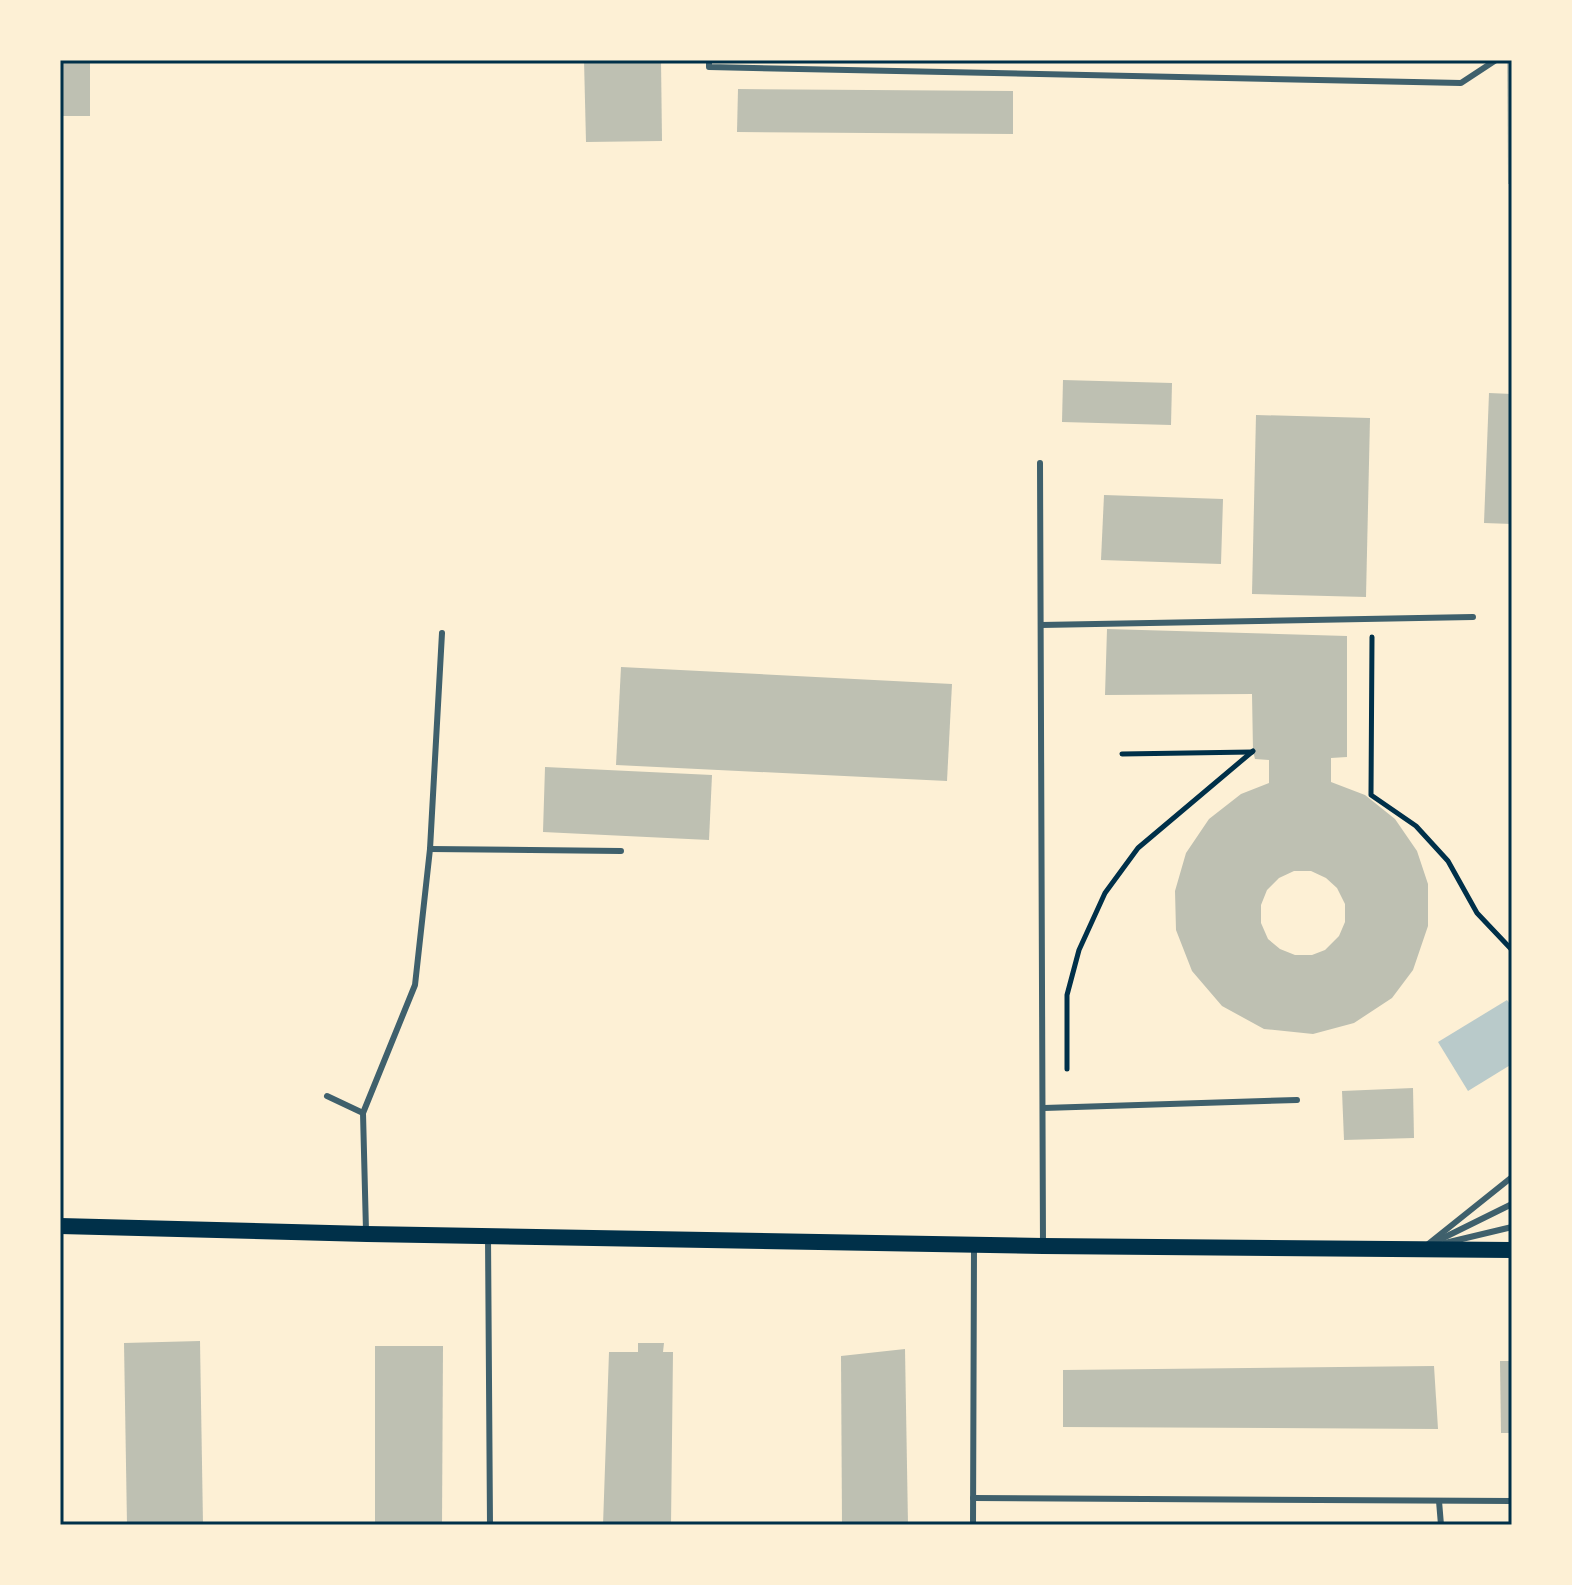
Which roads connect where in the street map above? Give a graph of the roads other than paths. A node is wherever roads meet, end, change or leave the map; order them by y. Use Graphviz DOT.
graph roads {
  1 [pos="709,60"];
  2 [pos="1496,60"];
  3 [pos="1040,463"];
  4 [pos="1473,617"];
  5 [pos="1041,625"];
  6 [pos="442,633"];
  7 [pos="430,849"];
  8 [pos="621,851"];
  9 [pos="327,1096"];
  10 [pos="1297,1100"];
  11 [pos="1044,1108"];
  12 [pos="363,1113"];
  13 [pos="1512,1177"];
  14 [pos="1512,1204"];
  15 [pos="60,1226"];
  16 [pos="1512,1227"];
  17 [pos="367,1234"];
  18 [pos="488,1236"];
  19 [pos="974,1245"];
  20 [pos="1043,1246"];
  21 [pos="1422,1248"];
  22 [pos="1512,1250"];
  23 [pos="973,1498"];
  24 [pos="1439,1501"];
  25 [pos="1512,1501"];
  26 [pos="490,1525"];
  27 [pos="973,1525"];
  28 [pos="1441,1525"];
  1 -- 2 [label="lane"];
  3 -- 5 [label="lane"];
  4 -- 5 [label="lane"];
  5 -- 11 [label="lane"];
  6 -- 7 [label="lane"];
  7 -- 8 [label="lane"];
  7 -- 12 [label="lane"];
  9 -- 12 [label="lane"];
  10 -- 11 [label="lane"];
  11 -- 20 [label="lane"];
  12 -- 17 [label="lane"];
  13 -- 21 [label="lane"];
  14 -- 21 [label="lane"];
  15 -- 17 [label="main road"];
  16 -- 21 [label="lane"];
  17 -- 18 [label="main road"];
  18 -- 19 [label="main road"];
  18 -- 26 [label="lane"];
  19 -- 20 [label="main road"];
  19 -- 23 [label="lane"];
  20 -- 21 [label="main road"];
  21 -- 22 [label="main road"];
  23 -- 24 [label="lane"];
  23 -- 27 [label="lane"];
  24 -- 25 [label="lane"];
  24 -- 28 [label="lane"];
}
